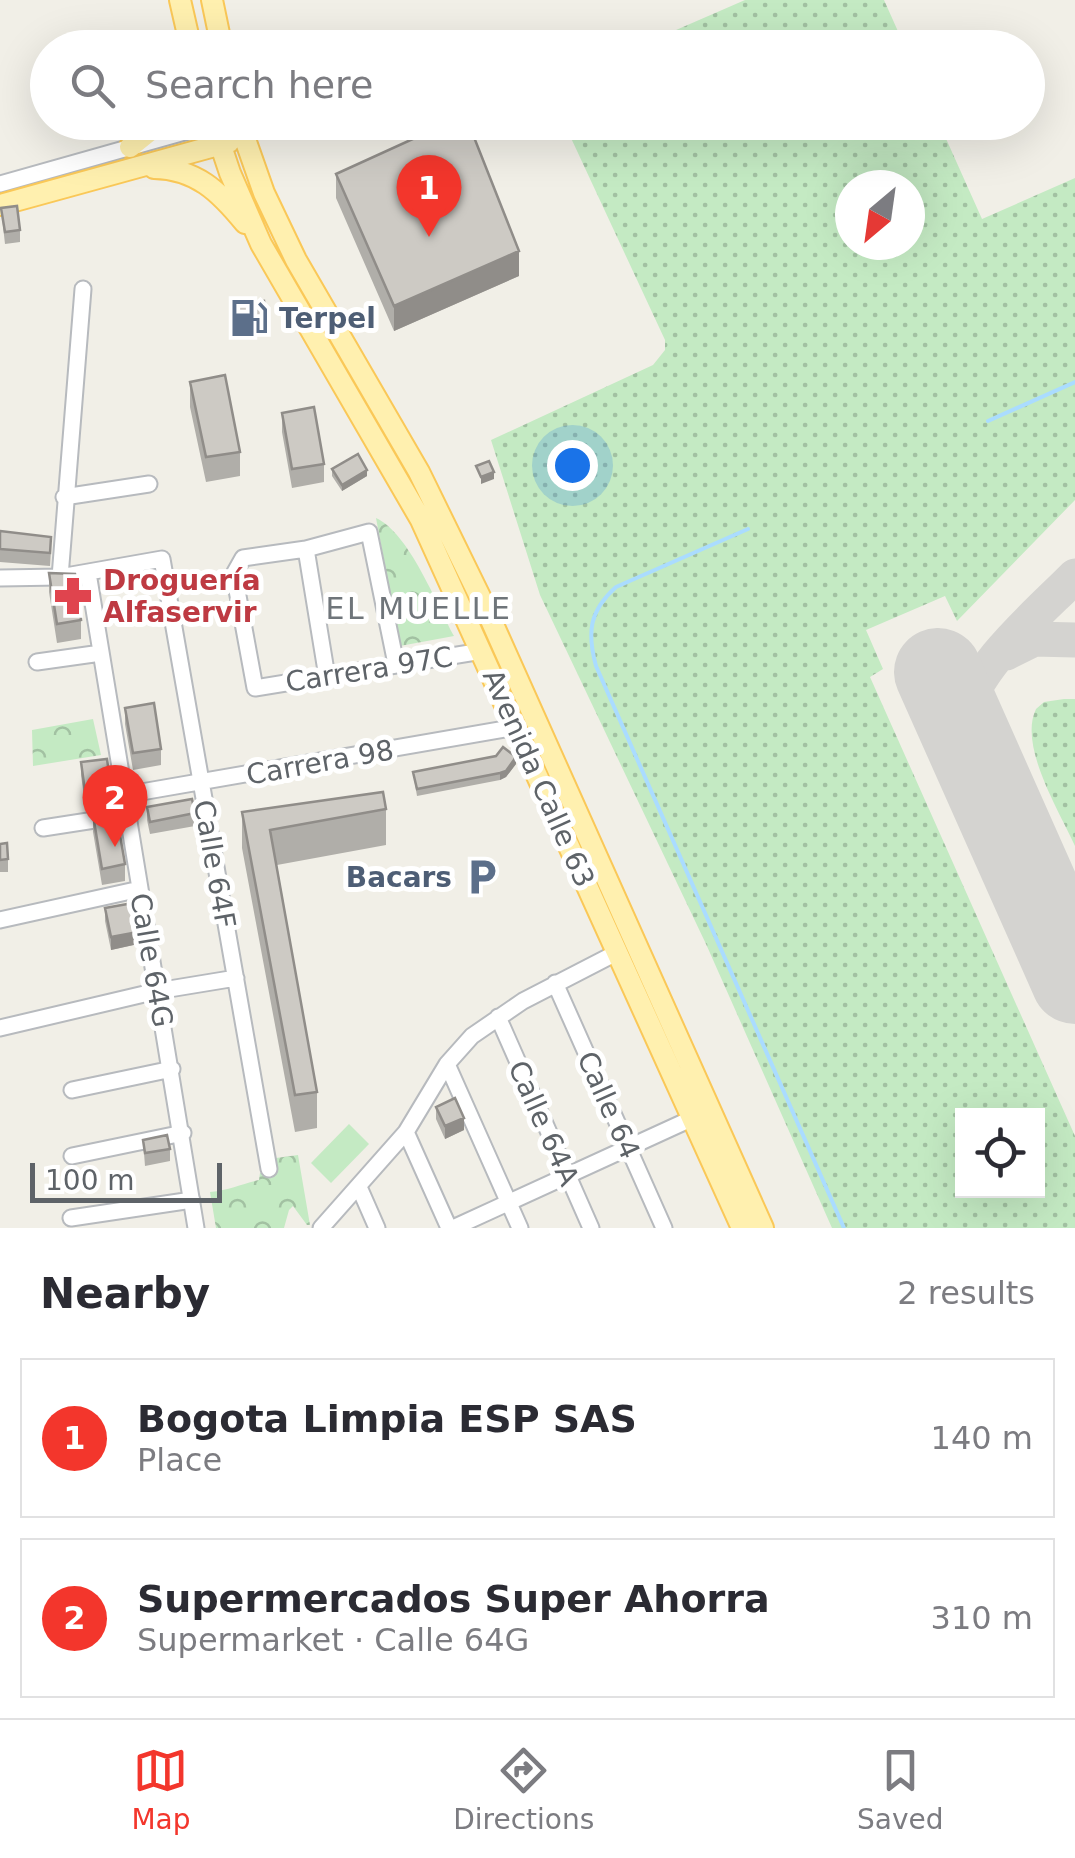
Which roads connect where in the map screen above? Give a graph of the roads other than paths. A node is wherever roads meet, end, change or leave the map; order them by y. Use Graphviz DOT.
graph roads {
  1 [pos="180,0"];
  2 [pos="212,0"];
  3 [pos="182,30"];
  4 [pos="187,30"];
  5 [pos="218,30"];
  6 [pos="139,140"];
  7 [pos="162,140"];
  8 [pos="194,140"];
  9 [pos="222,140"];
  10 [pos="245,140"];
  11 [pos="130,147"];
  12 [pos="139,168"];
  13 [pos="0,184"];
  14 [pos="0,206"];
  15 [pos="262,244"];
  16 [pos="82,288"];
  17 [pos="149,484"];
  18 [pos="64,497"];
  19 [pos="306,549"];
  20 [pos="88,573"];
  21 [pos="60,577"];
  22 [pos="0,578"];
  23 [pos="482,651"];
  24 [pos="101,654"];
  25 [pos="37,662"];
  26 [pos="396,664"];
  27 [pos="327,677"];
  28 [pos="516,728"];
  29 [pos="201,783"];
  30 [pos="124,794"];
  31 [pos="128,815"];
  32 [pos="43,828"];
  33 [pos="140,889"];
  34 [pos="0,920"];
  35 [pos="618,952"];
  36 [pos="236,978"];
  37 [pos="555,983"];
  38 [pos="157,991"];
  39 [pos="498,1017"];
  40 [pos="0,1028"];
  41 [pos="447,1064"];
  42 [pos="172,1069"];
  43 [pos="72,1090"];
  44 [pos="693,1118"];
  45 [pos="406,1132"];
  46 [pos="182,1133"];
  47 [pos="628,1148"];
  48 [pos="72,1156"];
  49 [pos="269,1169"];
  50 [pos="568,1176"];
  51 [pos="359,1187"];
  52 [pos="192,1200"];
  53 [pos="509,1202"];
  54 [pos="71,1218"];
  55 [pos="196,1228"];
  56 [pos="321,1228"];
  57 [pos="377,1228"];
  58 [pos="451,1228"];
  59 [pos="520,1228"];
  60 [pos="591,1228"];
  61 [pos="664,1228"];
  62 [pos="742,1228"];
  63 [pos="763,1228"];
  1 -- 3 [label="main road"];
  1 -- 4 [label="main road"];
  2 -- 5 [label="main road"];
  6 -- 11 [label="main road"];
  7 -- 11 [label="street"];
  8 -- 12 [label="main road"];
  9 -- 15 [label="main road, Avenida Calle 63"];
  10 -- 63 [label="main road, Avenida Calle 63"];
  11 -- 13 [label="street"];
  12 -- 14 [label="main road"];
  12 -- 15 [label="main road"];
  15 -- 23 [label="main road, Avenida Calle 63"];
  16 -- 18 [label="street"];
  17 -- 18 [label="street"];
  18 -- 21 [label="street"];
  19 -- 26 [label="street"];
  19 -- 27 [label="street"];
  19 -- 27 [label="street, Carrera 97C"];
  20 -- 21 [label="street"];
  20 -- 24 [label="street, Calle 64G"];
  20 -- 29 [label="street, Calle 64F"];
  21 -- 22 [label="street"];
  23 -- 26 [label="street, Carrera 97C"];
  23 -- 28 [label="main road, Avenida Calle 63"];
  24 -- 25 [label="street"];
  24 -- 30 [label="street, Calle 64G"];
  26 -- 27 [label="street, Carrera 97C"];
  28 -- 29 [label="street, Carrera 98"];
  28 -- 35 [label="main road, Avenida Calle 63"];
  29 -- 30 [label="street, Carrera 98"];
  29 -- 36 [label="street, Calle 64F"];
  30 -- 31 [label="street, Calle 64G"];
  31 -- 32 [label="street"];
  31 -- 33 [label="street, Calle 64G"];
  33 -- 34 [label="street"];
  33 -- 38 [label="street, Calle 64G"];
  35 -- 37 [label="street"];
  35 -- 44 [label="main road, Avenida Calle 63"];
  36 -- 38 [label="street"];
  36 -- 49 [label="street, Calle 64F"];
  37 -- 39 [label="street"];
  37 -- 47 [label="street, Calle 64"];
  38 -- 40 [label="street"];
  38 -- 42 [label="street, Calle 64G"];
  39 -- 41 [label="street"];
  39 -- 50 [label="street, Calle 64A"];
  41 -- 45 [label="street"];
  41 -- 53 [label="street"];
  42 -- 43 [label="street"];
  42 -- 46 [label="street, Calle 64G"];
  44 -- 47 [label="street"];
  44 -- 62 [label="main road, Avenida Calle 63"];
  45 -- 51 [label="street"];
  45 -- 58 [label="street"];
  46 -- 48 [label="street"];
  46 -- 52 [label="street, Calle 64G"];
  47 -- 50 [label="street"];
  47 -- 61 [label="street, Calle 64"];
  50 -- 53 [label="street"];
  50 -- 60 [label="street, Calle 64A"];
  51 -- 56 [label="street"];
  51 -- 57 [label="street"];
  52 -- 54 [label="street"];
  52 -- 55 [label="street, Calle 64G"];
  53 -- 58 [label="street"];
  53 -- 59 [label="street"];
}
